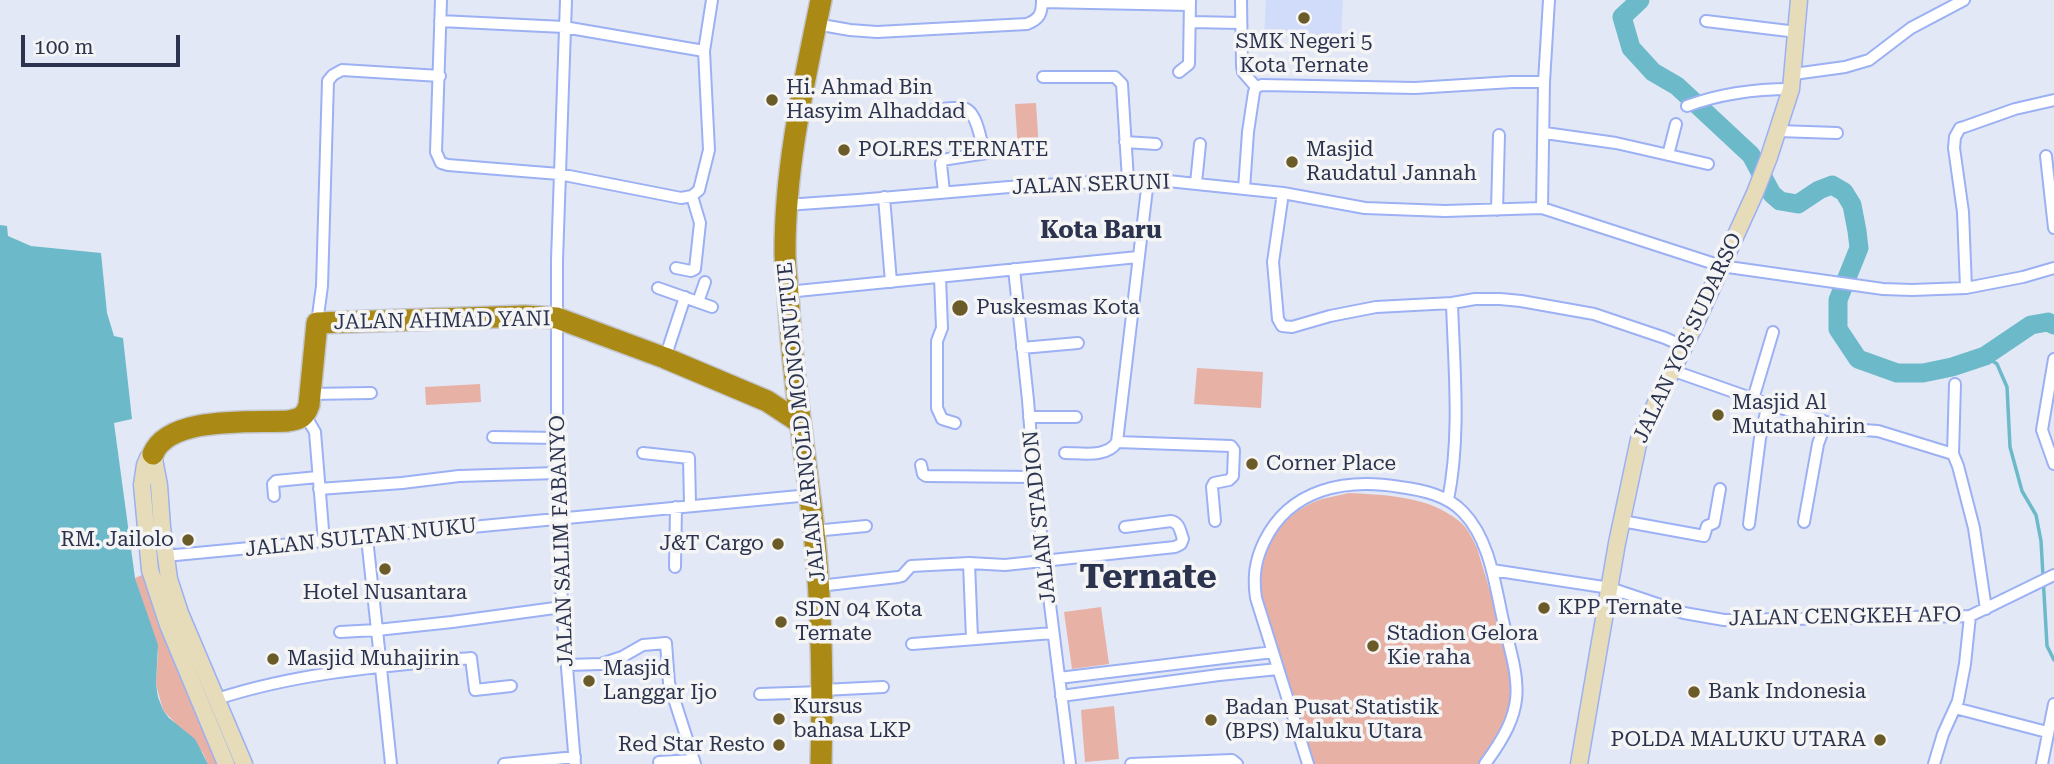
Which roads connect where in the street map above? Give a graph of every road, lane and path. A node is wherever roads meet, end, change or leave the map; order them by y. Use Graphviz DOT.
graph roads {
  1 [pos="441,0"];
  2 [pos="566,0"];
  3 [pos="712,0"];
  4 [pos="821,0"];
  5 [pos="1241,0"];
  6 [pos="1549,0"];
  7 [pos="1799,0"];
  8 [pos="1964,0"];
  9 [pos="1042,1"];
  10 [pos="1190,2"];
  11 [pos="1947,5"];
  12 [pos="440,21"];
  13 [pos="1706,21"];
  14 [pos="1190,22"];
  15 [pos="1240,23"];
  16 [pos="816,24"];
  17 [pos="564,27"];
  18 [pos="1797,32"];
  19 [pos="704,51"];
  20 [pos="1179,72"];
  21 [pos="440,76"];
  22 [pos="1044,77"];
  23 [pos="1793,81"];
  24 [pos="1544,82"];
  25 [pos="1256,87"];
  26 [pos="2054,100"];
  27 [pos="1687,106"];
  28 [pos="933,110"];
  29 [pos="1676,124"];
  30 [pos="1778,131"];
  31 [pos="1545,133"];
  32 [pos="1837,133"];
  33 [pos="1499,135"];
  34 [pos="1125,142"];
  35 [pos="1156,144"];
  36 [pos="1200,144"];
  37 [pos="1668,155"];
  38 [pos="2046,156"];
  39 [pos="1708,164"];
  40 [pos="559,174"];
  41 [pos="1128,180"];
  42 [pos="1148,180"];
  43 [pos="1196,183"];
  44 [pos="1244,189"];
  45 [pos="944,192"];
  46 [pos="1283,193"];
  47 [pos="692,196"];
  48 [pos="884,197"];
  49 [pos="786,205"];
  50 [pos="1542,208"];
  51 [pos="1497,210"];
  52 [pos="2054,228"];
  53 [pos="1138,257"];
  54 [pos="1721,266"];
  55 [pos="676,268"];
  56 [pos="2054,268"];
  57 [pos="1014,269"];
  58 [pos="940,277"];
  59 [pos="705,282"];
  60 [pos="891,282"];
  61 [pos="658,288"];
  62 [pos="1966,288"];
  63 [pos="788,292"];
  64 [pos="685,298"];
  65 [pos="698,302"];
  66 [pos="1452,303"];
  67 [pos="712,307"];
  68 [pos="557,318"];
  69 [pos="317,323"];
  70 [pos="1773,332"];
  71 [pos="1078,343"];
  72 [pos="1685,347"];
  73 [pos="1022,348"];
  74 [pos="665,359"];
  75 [pos="2054,359"];
  76 [pos="1674,371"];
  77 [pos="1955,384"];
  78 [pos="795,385"];
  79 [pos="371,393"];
  80 [pos="1753,399"];
  81 [pos="766,401"];
  82 [pos="1768,404"];
  83 [pos="308,405"];
  84 [pos="1030,417"];
  85 [pos="1076,417"];
  86 [pos="799,422"];
  87 [pos="1826,422"];
  88 [pos="955,423"];
  89 [pos="493,438"];
  90 [pos="557,438"];
  91 [pos="1117,442"];
  92 [pos="643,453"];
  93 [pos="1065,453"];
  94 [pos="153,454"];
  95 [pos="1953,454"];
  96 [pos="2054,464"];
  97 [pos="921,465"];
  98 [pos="556,473"];
  99 [pos="318,477"];
  100 [pos="1034,477"];
  101 [pos="142,485"];
  102 [pos="159,485"];
  103 [pos="1717,486"];
  104 [pos="319,489"];
  105 [pos="810,495"];
  106 [pos="274,496"];
  107 [pos="1448,500"];
  108 [pos="690,505"];
  109 [pos="676,507"];
  110 [pos="558,519"];
  111 [pos="1215,521"];
  112 [pos="1622,521"];
  113 [pos="1804,522"];
  114 [pos="1749,524"];
  115 [pos="866,526"];
  116 [pos="1125,527"];
  117 [pos="814,531"];
  118 [pos="367,538"];
  119 [pos="324,542"];
  120 [pos="165,556"];
  121 [pos="1045,562"];
  122 [pos="969,563"];
  123 [pos="676,567"];
  124 [pos="1492,570"];
  125 [pos="2051,577"];
  126 [pos="819,586"];
  127 [pos="1610,588"];
  128 [pos="562,607"];
  129 [pos="1986,609"];
  130 [pos="1970,616"];
  131 [pos="377,630"];
  132 [pos="340,632"];
  133 [pos="1053,633"];
  134 [pos="972,639"];
  135 [pos="912,644"];
  136 [pos="1273,652"];
  137 [pos="567,665"];
  138 [pos="381,667"];
  139 [pos="1278,669"];
  140 [pos="1059,678"];
  141 [pos="511,686"];
  142 [pos="883,687"];
  143 [pos="823,691"];
  144 [pos="760,694"];
  145 [pos="1061,696"];
  146 [pos="217,699"];
  147 [pos="2054,704"];
  148 [pos="1955,708"];
  149 [pos="2047,732"];
  150 [pos="575,760"];
  151 [pos="659,762"];
  152 [pos="694,762"];
  153 [pos="1173,763"];
  154 [pos="226,764"];
  155 [pos="244,764"];
  156 [pos="391,764"];
  157 [pos="504,764"];
  158 [pos="821,764"];
  159 [pos="1070,764"];
  160 [pos="1131,764"];
  161 [pos="1237,764"];
  162 [pos="1308,764"];
  163 [pos="1485,764"];
  164 [pos="1579,764"];
  165 [pos="1934,764"];
  166 [pos="2042,764"];
  1 -- 12 [label="street"];
  2 -- 17 [label="street, JALAN SALIM FABANYO"];
  3 -- 19 [label="street"];
  4 -- 16 [label="highway, JALAN ARNOLD MONONUTUE"];
  5 -- 15 [label="street"];
  6 -- 24 [label="street"];
  7 -- 18 [label="street, JALAN YOS SUDARSO"];
  8 -- 11 [label="street"];
  9 -- 10 [label="street"];
  9 -- 16 [label="street"];
  10 -- 14 [label="street"];
  11 -- 23 [label="street"];
  12 -- 17 [label="street"];
  12 -- 21 [label="street"];
  13 -- 18 [label="street"];
  14 -- 15 [label="street"];
  14 -- 20 [label="street"];
  15 -- 25 [label="street"];
  16 -- 49 [label="highway, JALAN ARNOLD MONONUTUE"];
  17 -- 19 [label="street"];
  17 -- 40 [label="street, JALAN SALIM FABANYO"];
  18 -- 23 [label="street, JALAN YOS SUDARSO"];
  19 -- 47 [label="street"];
  21 -- 40 [label="street"];
  21 -- 69 [label="street"];
  22 -- 34 [label="street"];
  23 -- 27 [label="street"];
  23 -- 30 [label="street, JALAN YOS SUDARSO"];
  24 -- 25 [label="street"];
  24 -- 31 [label="street"];
  25 -- 44 [label="street"];
  26 -- 62 [label="street"];
  28 -- 45 [label="street"];
  29 -- 37 [label="street"];
  30 -- 32 [label="street"];
  30 -- 54 [label="street, JALAN YOS SUDARSO"];
  31 -- 37 [label="street"];
  31 -- 50 [label="street"];
  33 -- 51 [label="street"];
  34 -- 35 [label="street"];
  34 -- 41 [label="street"];
  36 -- 43 [label="street"];
  37 -- 39 [label="street"];
  38 -- 52 [label="street"];
  40 -- 47 [label="street"];
  40 -- 68 [label="street, JALAN SALIM FABANYO"];
  41 -- 42 [label="street, JALAN SERUNI"];
  41 -- 45 [label="street, JALAN SERUNI"];
  42 -- 43 [label="street, JALAN SERUNI"];
  42 -- 53 [label="street"];
  43 -- 44 [label="street, JALAN SERUNI"];
  44 -- 46 [label="street, JALAN SERUNI"];
  45 -- 48 [label="street, JALAN SERUNI"];
  46 -- 51 [label="street, JALAN SERUNI"];
  46 -- 66 [label="street"];
  47 -- 55 [label="street"];
  48 -- 49 [label="street, JALAN SERUNI"];
  48 -- 60 [label="street"];
  49 -- 63 [label="highway, JALAN ARNOLD MONONUTUE"];
  50 -- 51 [label="street, JALAN SERUNI"];
  50 -- 54 [label="street, JALAN SERUNI"];
  53 -- 57 [label="street"];
  53 -- 91 [label="street"];
  54 -- 62 [label="street, JALAN SERUNI"];
  54 -- 72 [label="street, JALAN YOS SUDARSO"];
  56 -- 62 [label="street, JALAN SERUNI"];
  57 -- 58 [label="street"];
  57 -- 73 [label="street, JALAN STADION"];
  58 -- 60 [label="street"];
  58 -- 88 [label="street"];
  59 -- 65 [label="street"];
  60 -- 63 [label="street"];
  61 -- 64 [label="street"];
  63 -- 78 [label="highway, JALAN ARNOLD MONONUTUE"];
  64 -- 65 [label="street"];
  64 -- 74 [label="street"];
  65 -- 67 [label="street"];
  66 -- 72 [label="street"];
  66 -- 107 [label="street"];
  68 -- 69 [label="highway, JALAN AHMAD YANI"];
  68 -- 74 [label="highway, JALAN AHMAD YANI"];
  68 -- 90 [label="street, JALAN SALIM FABANYO"];
  69 -- 83 [label="highway, JALAN AHMAD YANI"];
  70 -- 80 [label="street"];
  71 -- 73 [label="street"];
  72 -- 76 [label="street, JALAN YOS SUDARSO"];
  73 -- 84 [label="street, JALAN STADION"];
  74 -- 81 [label="highway, JALAN AHMAD YANI"];
  75 -- 96 [label="street"];
  76 -- 80 [label="street"];
  76 -- 112 [label="street, JALAN YOS SUDARSO"];
  77 -- 95 [label="street"];
  78 -- 81 [label="highway"];
  78 -- 86 [label="highway, JALAN ARNOLD MONONUTUE"];
  79 -- 83 [label="street"];
  80 -- 82 [label="street"];
  81 -- 86 [label="highway, JALAN AHMAD YANI"];
  82 -- 87 [label="street"];
  82 -- 114 [label="street"];
  83 -- 94 [label="highway"];
  83 -- 99 [label="street"];
  84 -- 85 [label="street"];
  84 -- 100 [label="street, JALAN STADION"];
  86 -- 105 [label="highway, JALAN ARNOLD MONONUTUE"];
  87 -- 95 [label="street"];
  87 -- 113 [label="street"];
  89 -- 90 [label="street"];
  90 -- 98 [label="street, JALAN SALIM FABANYO"];
  91 -- 93 [label="street"];
  91 -- 111 [label="street"];
  92 -- 108 [label="street"];
  94 -- 101 [label="street"];
  94 -- 102 [label="street"];
  95 -- 129 [label="street"];
  97 -- 100 [label="street"];
  98 -- 104 [label="street"];
  98 -- 110 [label="street, JALAN SALIM FABANYO"];
  99 -- 104 [label="street"];
  99 -- 106 [label="street"];
  100 -- 121 [label="street, JALAN STADION"];
  101 -- 102 [label="street"];
  101 -- 154 [label="street"];
  102 -- 120 [label="street"];
  103 -- 112 [label="street"];
  104 -- 119 [label="street"];
  105 -- 108 [label="street, JALAN SULTAN NUKU"];
  105 -- 117 [label="highway, JALAN ARNOLD MONONUTUE"];
  107 -- 124 [label="street"];
  107 -- 136 [label="street"];
  108 -- 109 [label="street, JALAN SULTAN NUKU"];
  109 -- 110 [label="street, JALAN SULTAN NUKU"];
  109 -- 123 [label="street"];
  110 -- 118 [label="street, JALAN SULTAN NUKU"];
  110 -- 128 [label="street, JALAN SALIM FABANYO"];
  112 -- 127 [label="street, JALAN YOS SUDARSO"];
  115 -- 117 [label="street"];
  116 -- 121 [label="street"];
  117 -- 126 [label="highway, JALAN ARNOLD MONONUTUE"];
  118 -- 119 [label="street, JALAN SULTAN NUKU"];
  118 -- 131 [label="street"];
  119 -- 120 [label="street, JALAN SULTAN NUKU"];
  120 -- 146 [label="street"];
  121 -- 122 [label="street"];
  121 -- 133 [label="street, JALAN STADION"];
  122 -- 126 [label="street"];
  122 -- 134 [label="street"];
  124 -- 127 [label="street, JALAN CENGKEH AFO"];
  124 -- 163 [label="street"];
  125 -- 129 [label="street, JALAN CENGKEH AFO"];
  126 -- 143 [label="highway, JALAN ARNOLD MONONUTUE"];
  127 -- 130 [label="street, JALAN CENGKEH AFO"];
  127 -- 164 [label="street, JALAN YOS SUDARSO"];
  128 -- 131 [label="street"];
  128 -- 137 [label="street, JALAN SALIM FABANYO"];
  129 -- 130 [label="street, JALAN CENGKEH AFO"];
  130 -- 148 [label="street"];
  131 -- 132 [label="street"];
  131 -- 138 [label="street"];
  133 -- 134 [label="street"];
  133 -- 140 [label="street, JALAN STADION"];
  134 -- 135 [label="street"];
  136 -- 139 [label="street"];
  136 -- 140 [label="street"];
  137 -- 150 [label="street, JALAN SALIM FABANYO"];
  137 -- 152 [label="street"];
  138 -- 141 [label="street"];
  138 -- 146 [label="street"];
  138 -- 156 [label="street"];
  139 -- 145 [label="street"];
  139 -- 162 [label="street"];
  140 -- 145 [label="street, JALAN STADION"];
  142 -- 143 [label="street"];
  143 -- 144 [label="street"];
  143 -- 158 [label="highway, JALAN ARNOLD MONONUTUE"];
  145 -- 159 [label="street, JALAN STADION"];
  146 -- 155 [label="street"];
  147 -- 149 [label="street"];
  148 -- 149 [label="street"];
  148 -- 165 [label="street"];
  149 -- 166 [label="street"];
  150 -- 157 [label="street"];
  151 -- 152 [label="street"];
  153 -- 160 [label="street"];
  153 -- 161 [label="street"];
}
